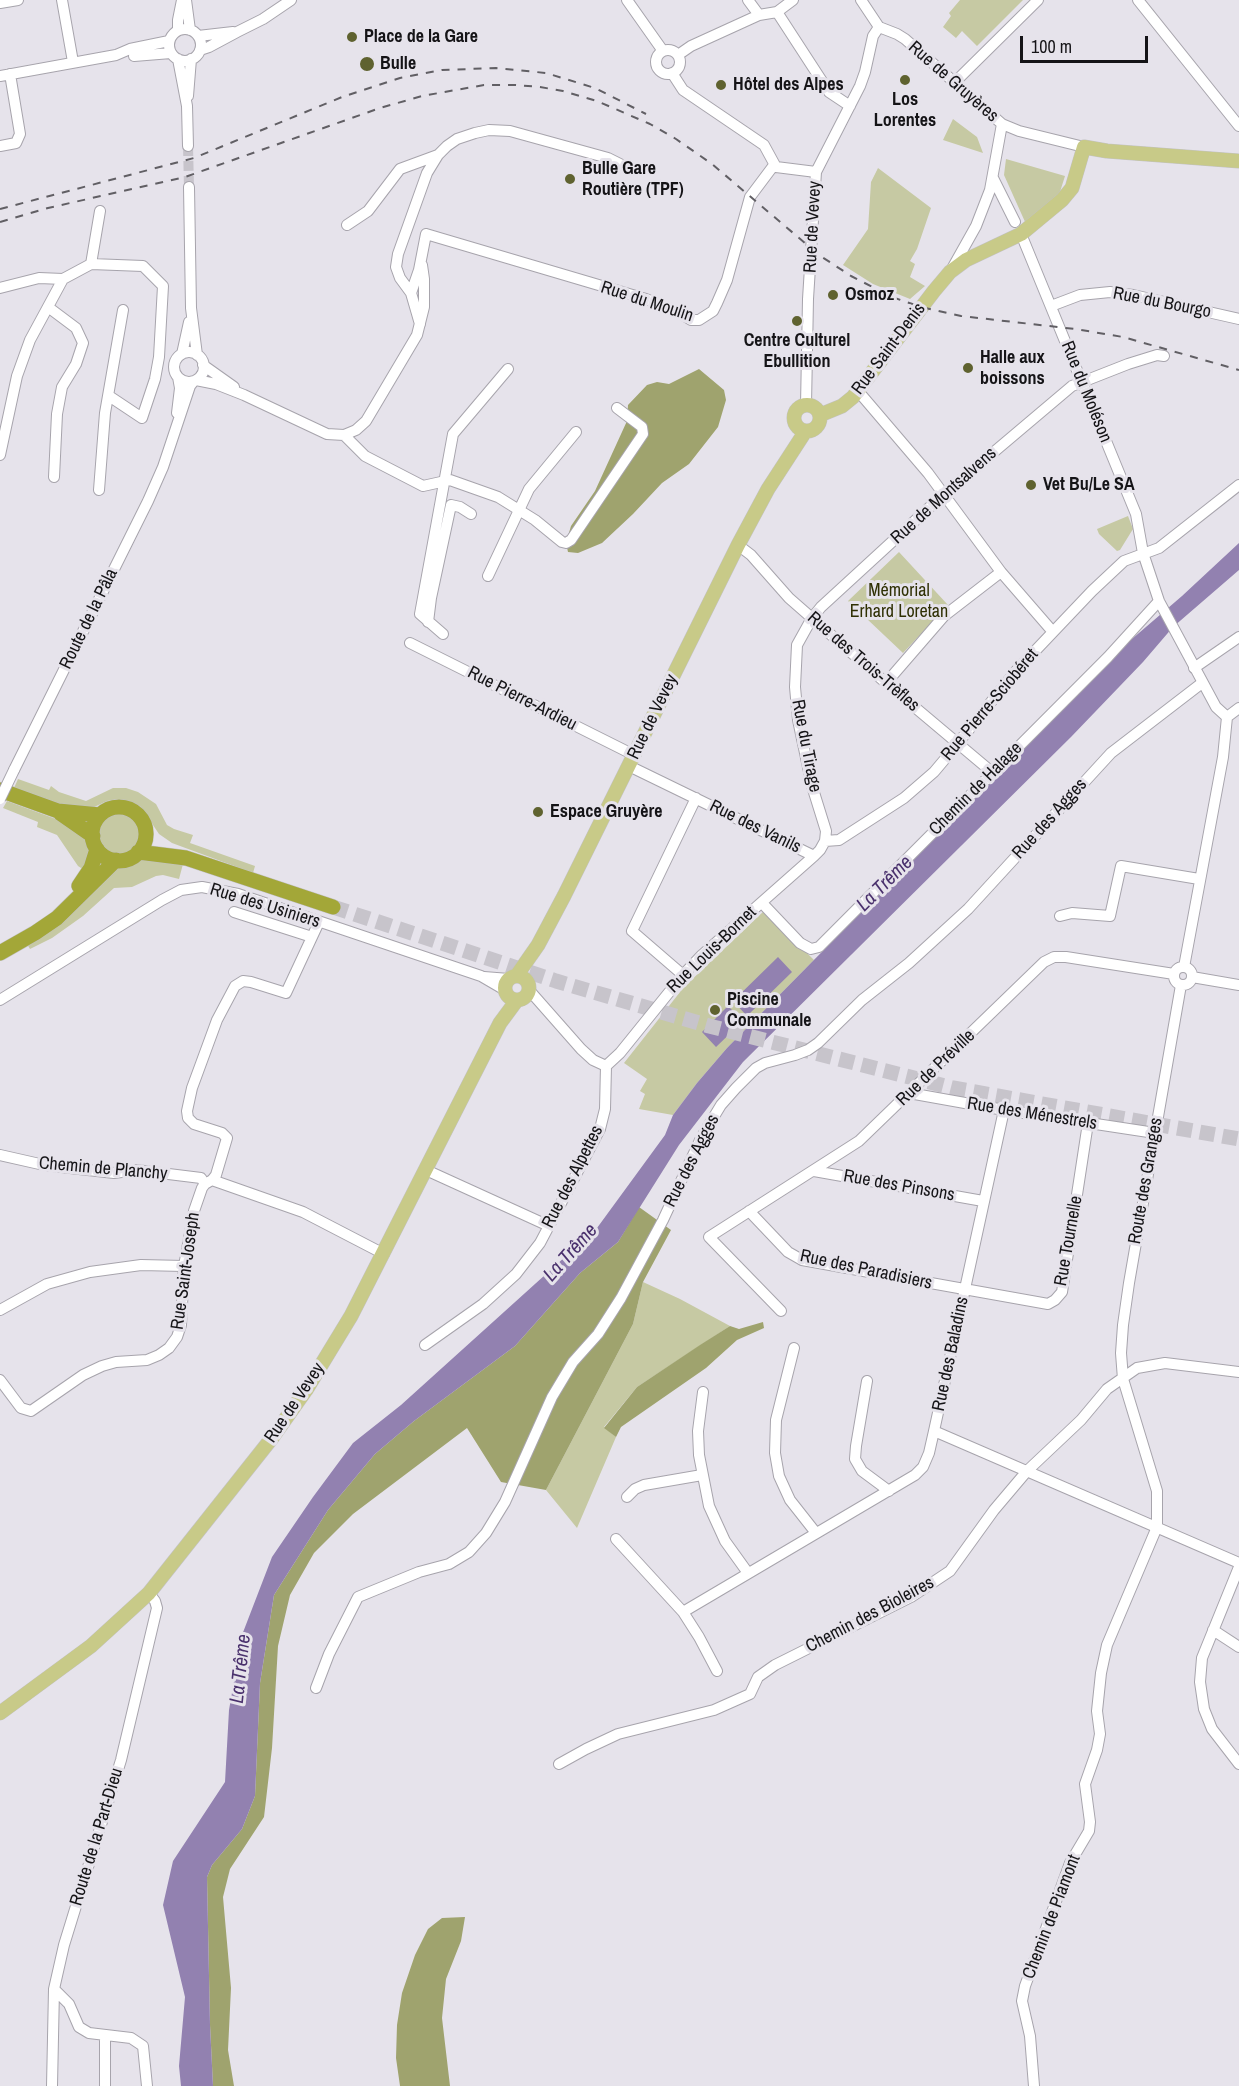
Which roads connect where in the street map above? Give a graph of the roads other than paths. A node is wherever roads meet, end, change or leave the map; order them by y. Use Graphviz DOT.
graph roads {
  1 [pos="18,0"];
  2 [pos="62,0"];
  3 [pos="184,0"];
  4 [pos="291,0"];
  5 [pos="627,0"];
  6 [pos="748,0"];
  7 [pos="793,0"];
  8 [pos="861,0"];
  9 [pos="1038,0"];
  10 [pos="1138,0"];
  11 [pos="0,3"];
  12 [pos="777,12"];
  13 [pos="759,15"];
  14 [pos="879,27"];
  15 [pos="178,30"];
  16 [pos="237,32"];
  17 [pos="194,33"];
  18 [pos="169,41"];
  19 [pos="200,50"];
  20 [pos="663,51"];
  21 [pos="116,55"];
  22 [pos="678,55"];
  23 [pos="175,56"];
  24 [pos="191,59"];
  25 [pos="73,62"];
  26 [pos="672,73"];
  27 [pos="5,75"];
  28 [pos="954,83"];
  29 [pos="12,90"];
  30 [pos="0,92"];
  31 [pos="187,106"];
  32 [pos="850,106"];
  33 [pos="1002,124"];
  34 [pos="1239,126"];
  35 [pos="0,146"];
  36 [pos="188,146"];
  37 [pos="1084,147"];
  38 [pos="568,148"];
  39 [pos="438,155"];
  40 [pos="1239,161"];
  41 [pos="774,165"];
  42 [pos="816,172"];
  43 [pos="993,178"];
  44 [pos="189,187"];
  45 [pos="100,211"];
  46 [pos="347,225"];
  47 [pos="1018,228"];
  48 [pos="421,260"];
  49 [pos="91,264"];
  50 [pos="950,272"];
  51 [pos="63,279"];
  52 [pos="0,288"];
  53 [pos="411,293"];
  54 [pos="1051,306"];
  55 [pos="48,307"];
  56 [pos="191,308"];
  57 [pos="123,310"];
  58 [pos="1239,319"];
  59 [pos="420,324"];
  60 [pos="181,355"];
  61 [pos="1164,356"];
  62 [pos="200,360"];
  63 [pos="158,363"];
  64 [pos="508,369"];
  65 [pos="177,375"];
  66 [pos="195,380"];
  67 [pos="1082,382"];
  68 [pos="858,392"];
  69 [pos="244,394"];
  70 [pos="109,396"];
  71 [pos="806,405"];
  72 [pos="617,408"];
  73 [pos="820,415"];
  74 [pos="800,429"];
  75 [pos="576,432"];
  76 [pos="344,435"];
  77 [pos="173,437"];
  78 [pos="0,455"];
  79 [pos="54,477"];
  80 [pos="444,481"];
  81 [pos="1239,485"];
  82 [pos="99,490"];
  83 [pos="943,495"];
  84 [pos="444,510"];
  85 [pos="519,510"];
  86 [pos="471,514"];
  87 [pos="738,545"];
  88 [pos="1143,554"];
  89 [pos="1001,572"];
  90 [pos="488,576"];
  91 [pos="1160,603"];
  92 [pos="812,618"];
  93 [pos="1053,632"];
  94 [pos="443,634"];
  95 [pos="1239,637"];
  96 [pos="410,643"];
  97 [pos="1194,668"];
  98 [pos="886,683"];
  99 [pos="1202,683"];
  100 [pos="1239,708"];
  101 [pos="1227,717"];
  102 [pos="958,742"];
  103 [pos="631,761"];
  104 [pos="993,773"];
  105 [pos="0,790"];
  106 [pos="696,798"];
  107 [pos="0,799"];
  108 [pos="58,811"];
  109 [pos="100,815"];
  110 [pos="146,834"];
  111 [pos="825,841"];
  112 [pos="95,842"];
  113 [pos="138,852"];
  114 [pos="814,856"];
  115 [pos="186,858"];
  116 [pos="116,860"];
  117 [pos="1199,879"];
  118 [pos="762,903"];
  119 [pos="333,907"];
  120 [pos="234,912"];
  121 [pos="1060,916"];
  122 [pos="319,922"];
  123 [pos="312,937"];
  124 [pos="0,945"];
  125 [pos="0,953"];
  126 [pos="1184,967"];
  127 [pos="1174,974"];
  128 [pos="683,975"];
  129 [pos="1192,977"];
  130 [pos="1181,985"];
  131 [pos="1239,985"];
  132 [pos="516,987"];
  133 [pos="0,1000"];
  134 [pos="606,1066"];
  135 [pos="909,1093"];
  136 [pos="1004,1110"];
  137 [pos="1088,1123"];
  138 [pos="1155,1133"];
  139 [pos="0,1155"];
  140 [pos="426,1170"];
  141 [pos="814,1171"];
  142 [pos="208,1182"];
  143 [pos="983,1201"];
  144 [pos="749,1211"];
  145 [pos="549,1226"];
  146 [pos="384,1254"];
  147 [pos="184,1266"];
  148 [pos="965,1290"];
  149 [pos="0,1310"];
  150 [pos="781,1311"];
  151 [pos="425,1345"];
  152 [pos="794,1348"];
  153 [pos="1239,1372"];
  154 [pos="1123,1379"];
  155 [pos="0,1380"];
  156 [pos="867,1381"];
  157 [pos="703,1392"];
  158 [pos="934,1431"];
  159 [pos="1027,1471"];
  160 [pos="702,1475"];
  161 [pos="889,1491"];
  162 [pos="627,1497"];
  163 [pos="1157,1527"];
  164 [pos="816,1533"];
  165 [pos="616,1539"];
  166 [pos="1239,1565"];
  167 [pos="748,1573"];
  168 [pos="149,1593"];
  169 [pos="683,1612"];
  170 [pos="1213,1630"];
  171 [pos="1239,1647"];
  172 [pos="717,1671"];
  173 [pos="316,1688"];
  174 [pos="0,1713"];
  175 [pos="560,1764"];
  176 [pos="1239,1764"];
  177 [pos="54,1989"];
  178 [pos="105,2035"];
  179 [pos="52,2086"];
  180 [pos="105,2086"];
  181 [pos="147,2086"];
  182 [pos="1034,2086"];
  1 -- 11 [label="street"];
  2 -- 25 [label="street"];
  3 -- 15 [label="street"];
  3 -- 17 [label="street"];
  4 -- 16 [label="street"];
  5 -- 20 [label="street"];
  6 -- 13 [label="street"];
  7 -- 12 [label="street"];
  8 -- 14 [label="street"];
  9 -- 28 [label="street"];
  10 -- 34 [label="street"];
  12 -- 13 [label="street"];
  12 -- 32 [label="street"];
  13 -- 22 [label="street"];
  14 -- 28 [label="street, Rue de Gruyères"];
  14 -- 32 [label="street, Rue de Vevey"];
  15 -- 17 [label="street"];
  15 -- 18 [label="street"];
  16 -- 17 [label="street"];
  16 -- 19 [label="street"];
  17 -- 19 [label="street"];
  18 -- 21 [label="street"];
  18 -- 23 [label="street"];
  19 -- 24 [label="street"];
  20 -- 22 [label="street"];
  20 -- 26 [label="street"];
  21 -- 23 [label="street"];
  21 -- 25 [label="street"];
  22 -- 26 [label="street"];
  23 -- 24 [label="street"];
  23 -- 31 [label="street"];
  24 -- 31 [label="street"];
  25 -- 27 [label="street"];
  26 -- 41 [label="street"];
  27 -- 29 [label="street"];
  28 -- 33 [label="street, Rue de Gruyères"];
  29 -- 30 [label="street"];
  29 -- 35 [label="street"];
  31 -- 36 [label="street"];
  32 -- 42 [label="street, Rue de Vevey"];
  33 -- 37 [label="street, Rue de Gruyères"];
  33 -- 43 [label="street, Rue Saint-Denis"];
  37 -- 40 [label="main road, Rue de Gruyères"];
  37 -- 47 [label="main road, Rue Saint-Denis"];
  38 -- 39 [label="street"];
  39 -- 46 [label="street"];
  39 -- 53 [label="street"];
  41 -- 42 [label="street"];
  41 -- 48 [label="street, Rue du Moulin"];
  42 -- 71 [label="street, Rue de Vevey"];
  43 -- 47 [label="street, Rue du Moléson"];
  43 -- 50 [label="street, Rue Saint-Denis"];
  44 -- 56 [label="street"];
  45 -- 49 [label="street"];
  47 -- 50 [label="main road, Rue Saint-Denis"];
  47 -- 54 [label="street, Rue du Moléson"];
  48 -- 53 [label="street"];
  48 -- 59 [label="street"];
  49 -- 51 [label="street"];
  49 -- 63 [label="street"];
  50 -- 68 [label="main road, Rue Saint-Denis"];
  51 -- 52 [label="street"];
  51 -- 55 [label="street"];
  53 -- 59 [label="street"];
  54 -- 58 [label="street, Rue du Bourgo"];
  54 -- 67 [label="street, Rue du Moléson"];
  55 -- 78 [label="street"];
  55 -- 79 [label="street"];
  56 -- 60 [label="street"];
  56 -- 62 [label="street"];
  57 -- 70 [label="street"];
  59 -- 76 [label="street"];
  60 -- 62 [label="street"];
  60 -- 63 [label="street"];
  60 -- 65 [label="street"];
  61 -- 67 [label="street, Rue de Montsalvens"];
  62 -- 66 [label="street"];
  62 -- 69 [label="street"];
  63 -- 65 [label="street"];
  63 -- 70 [label="street"];
  64 -- 80 [label="street"];
  65 -- 66 [label="street"];
  65 -- 77 [label="street, Route de la Pâla"];
  66 -- 69 [label="street"];
  66 -- 77 [label="street, Route de la Pâla"];
  67 -- 83 [label="street, Rue de Montsalvens"];
  67 -- 88 [label="street, Rue du Moléson"];
  68 -- 73 [label="main road, Rue Saint-Denis"];
  68 -- 83 [label="street"];
  69 -- 76 [label="street"];
  70 -- 82 [label="street"];
  71 -- 73 [label="main road"];
  71 -- 74 [label="main road"];
  72 -- 85 [label="street"];
  73 -- 74 [label="main road"];
  74 -- 87 [label="main road, Rue de Vevey"];
  75 -- 85 [label="street"];
  76 -- 80 [label="street"];
  77 -- 107 [label="street, Route de la Pâla, bridge"];
  80 -- 84 [label="street"];
  80 -- 85 [label="street"];
  81 -- 88 [label="street, Rue Pierre-Sciobéret"];
  83 -- 89 [label="street"];
  83 -- 92 [label="street, Rue de Montsalvens"];
  84 -- 86 [label="street"];
  84 -- 94 [label="street"];
  85 -- 90 [label="street"];
  87 -- 92 [label="street, Rue des Trois-Trèfles"];
  87 -- 103 [label="main road, Rue de Vevey"];
  88 -- 91 [label="street"];
  88 -- 93 [label="street, Rue Pierre-Sciobéret"];
  89 -- 93 [label="street"];
  89 -- 98 [label="street"];
  91 -- 97 [label="street"];
  91 -- 104 [label="street, Chemin de Halage"];
  92 -- 98 [label="street, Rue des Trois-Trèfles"];
  92 -- 111 [label="street, Rue du Tirage"];
  93 -- 102 [label="street, Rue Pierre-Sciobéret"];
  95 -- 97 [label="street"];
  96 -- 103 [label="street, Rue Pierre-Ardieu"];
  97 -- 99 [label="street"];
  98 -- 102 [label="street, Rue des Trois-Trèfles"];
  99 -- 101 [label="street"];
  99 -- 173 [label="street, Rue des Agges"];
  100 -- 101 [label="street"];
  101 -- 117 [label="street"];
  102 -- 104 [label="street, Rue des Trois-Trèfles"];
  102 -- 111 [label="street, Rue Pierre-Sciobéret"];
  103 -- 106 [label="street, Rue Pierre-Ardieu"];
  103 -- 132 [label="main road, Rue de Vevey"];
  104 -- 118 [label="street, Chemin de Halage"];
  105 -- 108 [label="highway"];
  106 -- 114 [label="street, Rue des Vanils"];
  106 -- 128 [label="street"];
  108 -- 109 [label="highway"];
  108 -- 112 [label="highway"];
  109 -- 110 [label="highway"];
  109 -- 112 [label="highway"];
  110 -- 113 [label="highway"];
  110 -- 115 [label="highway"];
  111 -- 114 [label="street, Rue Louis-Bornet"];
  112 -- 116 [label="highway"];
  112 -- 124 [label="highway"];
  113 -- 115 [label="highway"];
  113 -- 116 [label="highway"];
  114 -- 118 [label="street, Rue Louis-Bornet"];
  115 -- 119 [label="highway"];
  116 -- 125 [label="highway"];
  117 -- 121 [label="street"];
  117 -- 126 [label="street"];
  118 -- 128 [label="street, Rue Louis-Bornet"];
  120 -- 123 [label="street"];
  122 -- 123 [label="street, Rue Saint-Joseph"];
  122 -- 132 [label="street, Rue des Usiniers"];
  122 -- 133 [label="street, Rue des Usiniers"];
  123 -- 142 [label="street, Rue Saint-Joseph"];
  126 -- 127 [label="street"];
  126 -- 129 [label="street"];
  127 -- 130 [label="street"];
  127 -- 135 [label="street, Rue de Préville"];
  128 -- 134 [label="street, Rue Louis-Bornet"];
  129 -- 130 [label="street"];
  129 -- 131 [label="street"];
  130 -- 138 [label="street, Route des Granges"];
  132 -- 134 [label="street"];
  132 -- 140 [label="main road, Rue de Vevey"];
  134 -- 145 [label="street, Rue des Alpettes"];
  135 -- 136 [label="street, Rue des Ménestrels"];
  135 -- 141 [label="street, Rue de Préville"];
  136 -- 137 [label="street, Rue des Ménestrels"];
  136 -- 143 [label="street, Rue des Baladins"];
  137 -- 138 [label="street, Rue des Ménestrels"];
  137 -- 148 [label="street, Rue Tournelle"];
  138 -- 154 [label="street, Route des Granges"];
  139 -- 142 [label="street, Chemin de Planchy"];
  140 -- 145 [label="street"];
  140 -- 146 [label="main road, Rue de Vevey"];
  141 -- 143 [label="street, Rue des Pinsons"];
  141 -- 144 [label="street, Rue de Préville"];
  142 -- 146 [label="street, Chemin de Planchy"];
  142 -- 147 [label="street, Rue Saint-Joseph"];
  143 -- 148 [label="street, Rue des Baladins"];
  144 -- 148 [label="street, Rue des Paradisiers"];
  144 -- 150 [label="street, Rue de Préville"];
  145 -- 151 [label="street, Rue des Alpettes"];
  146 -- 168 [label="main road, Rue de Vevey"];
  147 -- 149 [label="street"];
  147 -- 155 [label="street, Rue Saint-Joseph"];
  148 -- 158 [label="street, Rue des Baladins"];
  152 -- 164 [label="street"];
  153 -- 154 [label="street, Chemin des Bioleires"];
  154 -- 159 [label="street, Chemin des Bioleires"];
  154 -- 163 [label="street, Route des Granges"];
  156 -- 161 [label="street"];
  157 -- 160 [label="street"];
  158 -- 159 [label="street, Rue des Baladins"];
  158 -- 161 [label="street"];
  159 -- 163 [label="street, Rue des Baladins"];
  159 -- 175 [label="street, Chemin des Bioleires"];
  160 -- 162 [label="street"];
  160 -- 167 [label="street"];
  161 -- 164 [label="street"];
  163 -- 166 [label="street, Rue des Baladins"];
  163 -- 182 [label="street, Chemin de Piamont"];
  164 -- 167 [label="street"];
  165 -- 169 [label="street"];
  166 -- 170 [label="street"];
  167 -- 169 [label="street"];
  168 -- 174 [label="main road, Rue de Vevey"];
  168 -- 177 [label="street, Route de la Part-Dieu"];
  169 -- 172 [label="street"];
  170 -- 171 [label="street"];
  170 -- 176 [label="street"];
  177 -- 178 [label="street"];
  177 -- 179 [label="street, Route de la Part-Dieu"];
  178 -- 180 [label="street"];
  178 -- 181 [label="street"];
}
